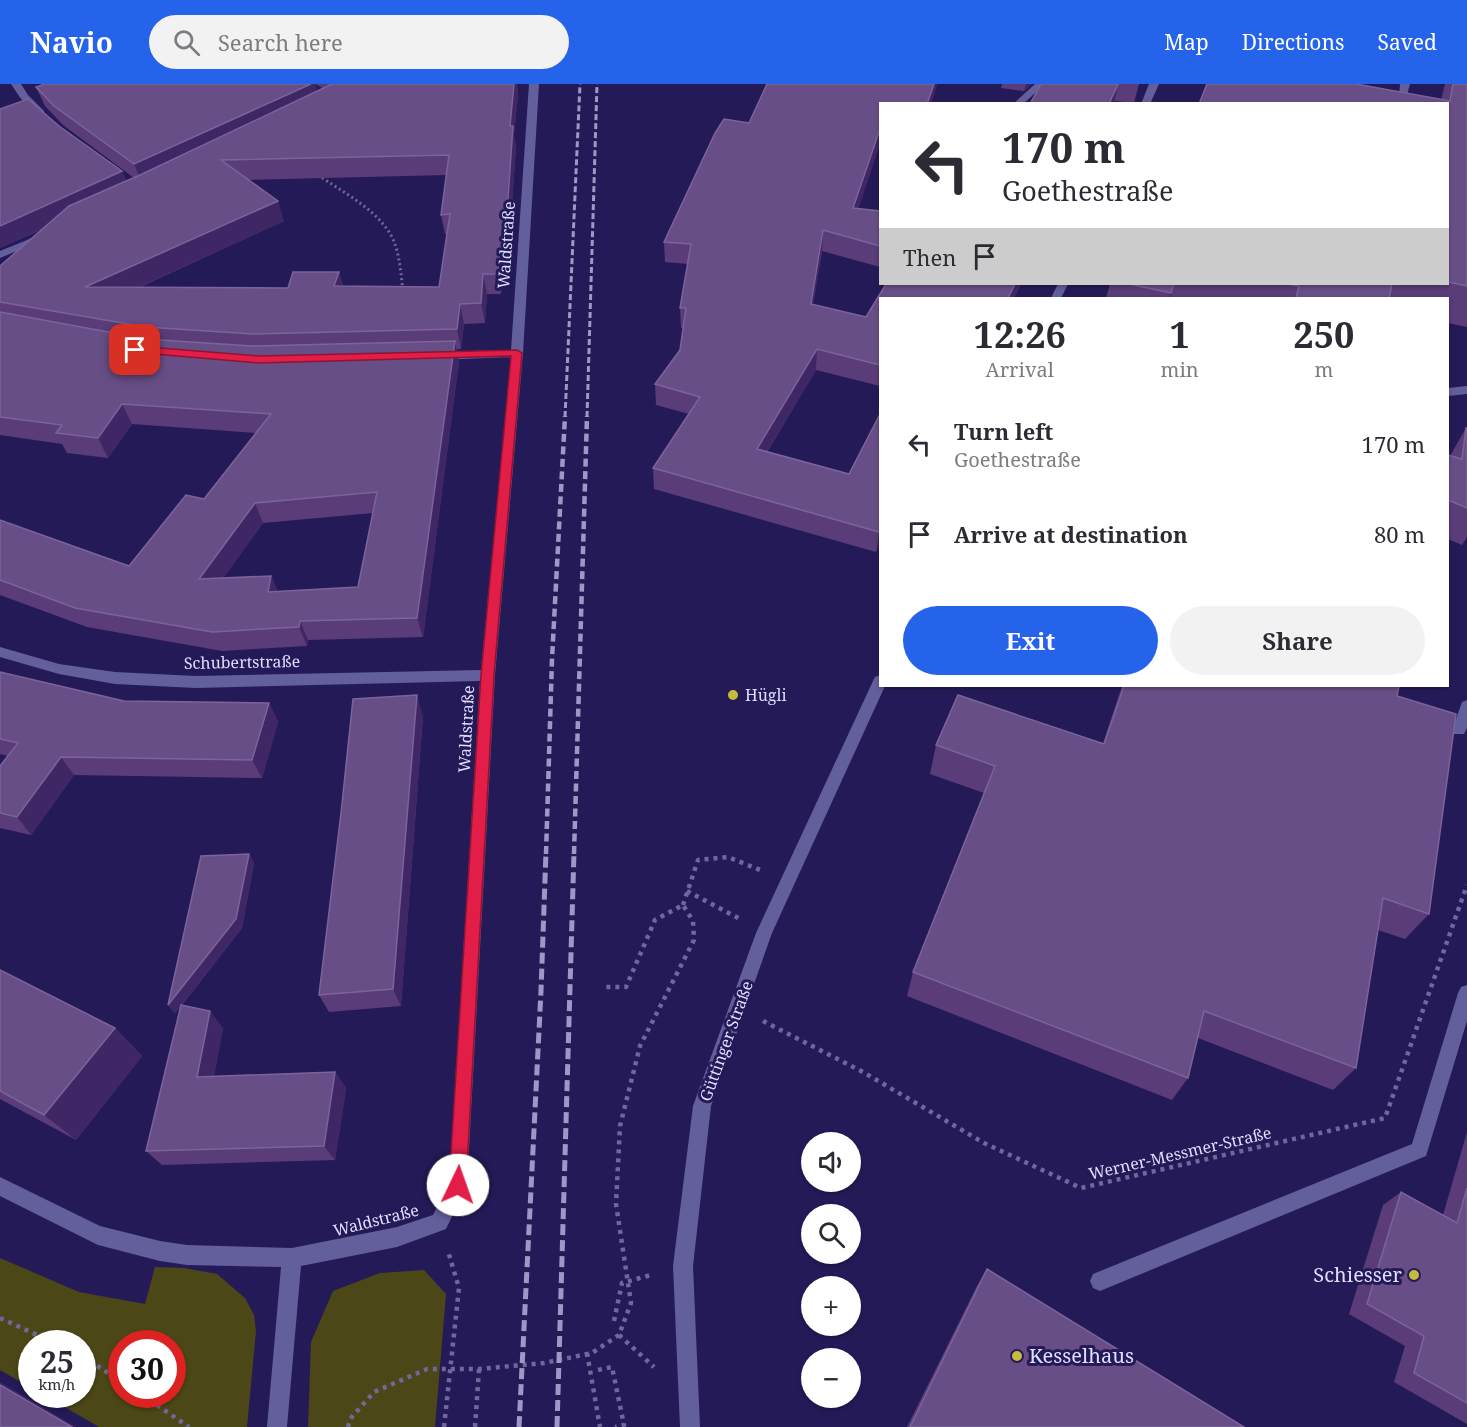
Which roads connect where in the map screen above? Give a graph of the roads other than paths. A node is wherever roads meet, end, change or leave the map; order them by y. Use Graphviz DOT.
graph roads {
  1 [pos="16,84"];
  2 [pos="534,84"];
  3 [pos="1040,84"];
  4 [pos="1154,84"];
  5 [pos="1405,84"];
  6 [pos="1019,102"];
  7 [pos="1146,102"];
  8 [pos="1425,102"];
  9 [pos="48,120"];
  10 [pos="59,229"];
  11 [pos="0,255"];
  12 [pos="517,353"];
  13 [pos="427,357"];
  14 [pos="1467,390"];
  15 [pos="1449,392"];
  16 [pos="0,652"];
  17 [pos="488,675"];
  18 [pos="879,683"];
  19 [pos="1467,706"];
  20 [pos="1459,730"];
  21 [pos="1467,993"];
  22 [pos="0,1186"];
  23 [pos="292,1257"];
  24 [pos="1100,1281"];
  25 [pos="276,1427"];
  26 [pos="690,1427"];
  1 -- 9 [label="street"];
  2 -- 12 [label="street, Waldstraße"];
  3 -- 6 [label="street"];
  4 -- 7 [label="street"];
  5 -- 8 [label="street"];
  10 -- 11 [label="street"];
  12 -- 13 [label="street"];
  12 -- 17 [label="street, Waldstraße"];
  14 -- 15 [label="street"];
  16 -- 17 [label="street, Schubertstraße"];
  17 -- 23 [label="street, Waldstraße"];
  18 -- 26 [label="street, Güttinger Straße"];
  19 -- 20 [label="street"];
  21 -- 24 [label="street"];
  22 -- 23 [label="street, Waldstraße"];
  23 -- 25 [label="street"];
}
